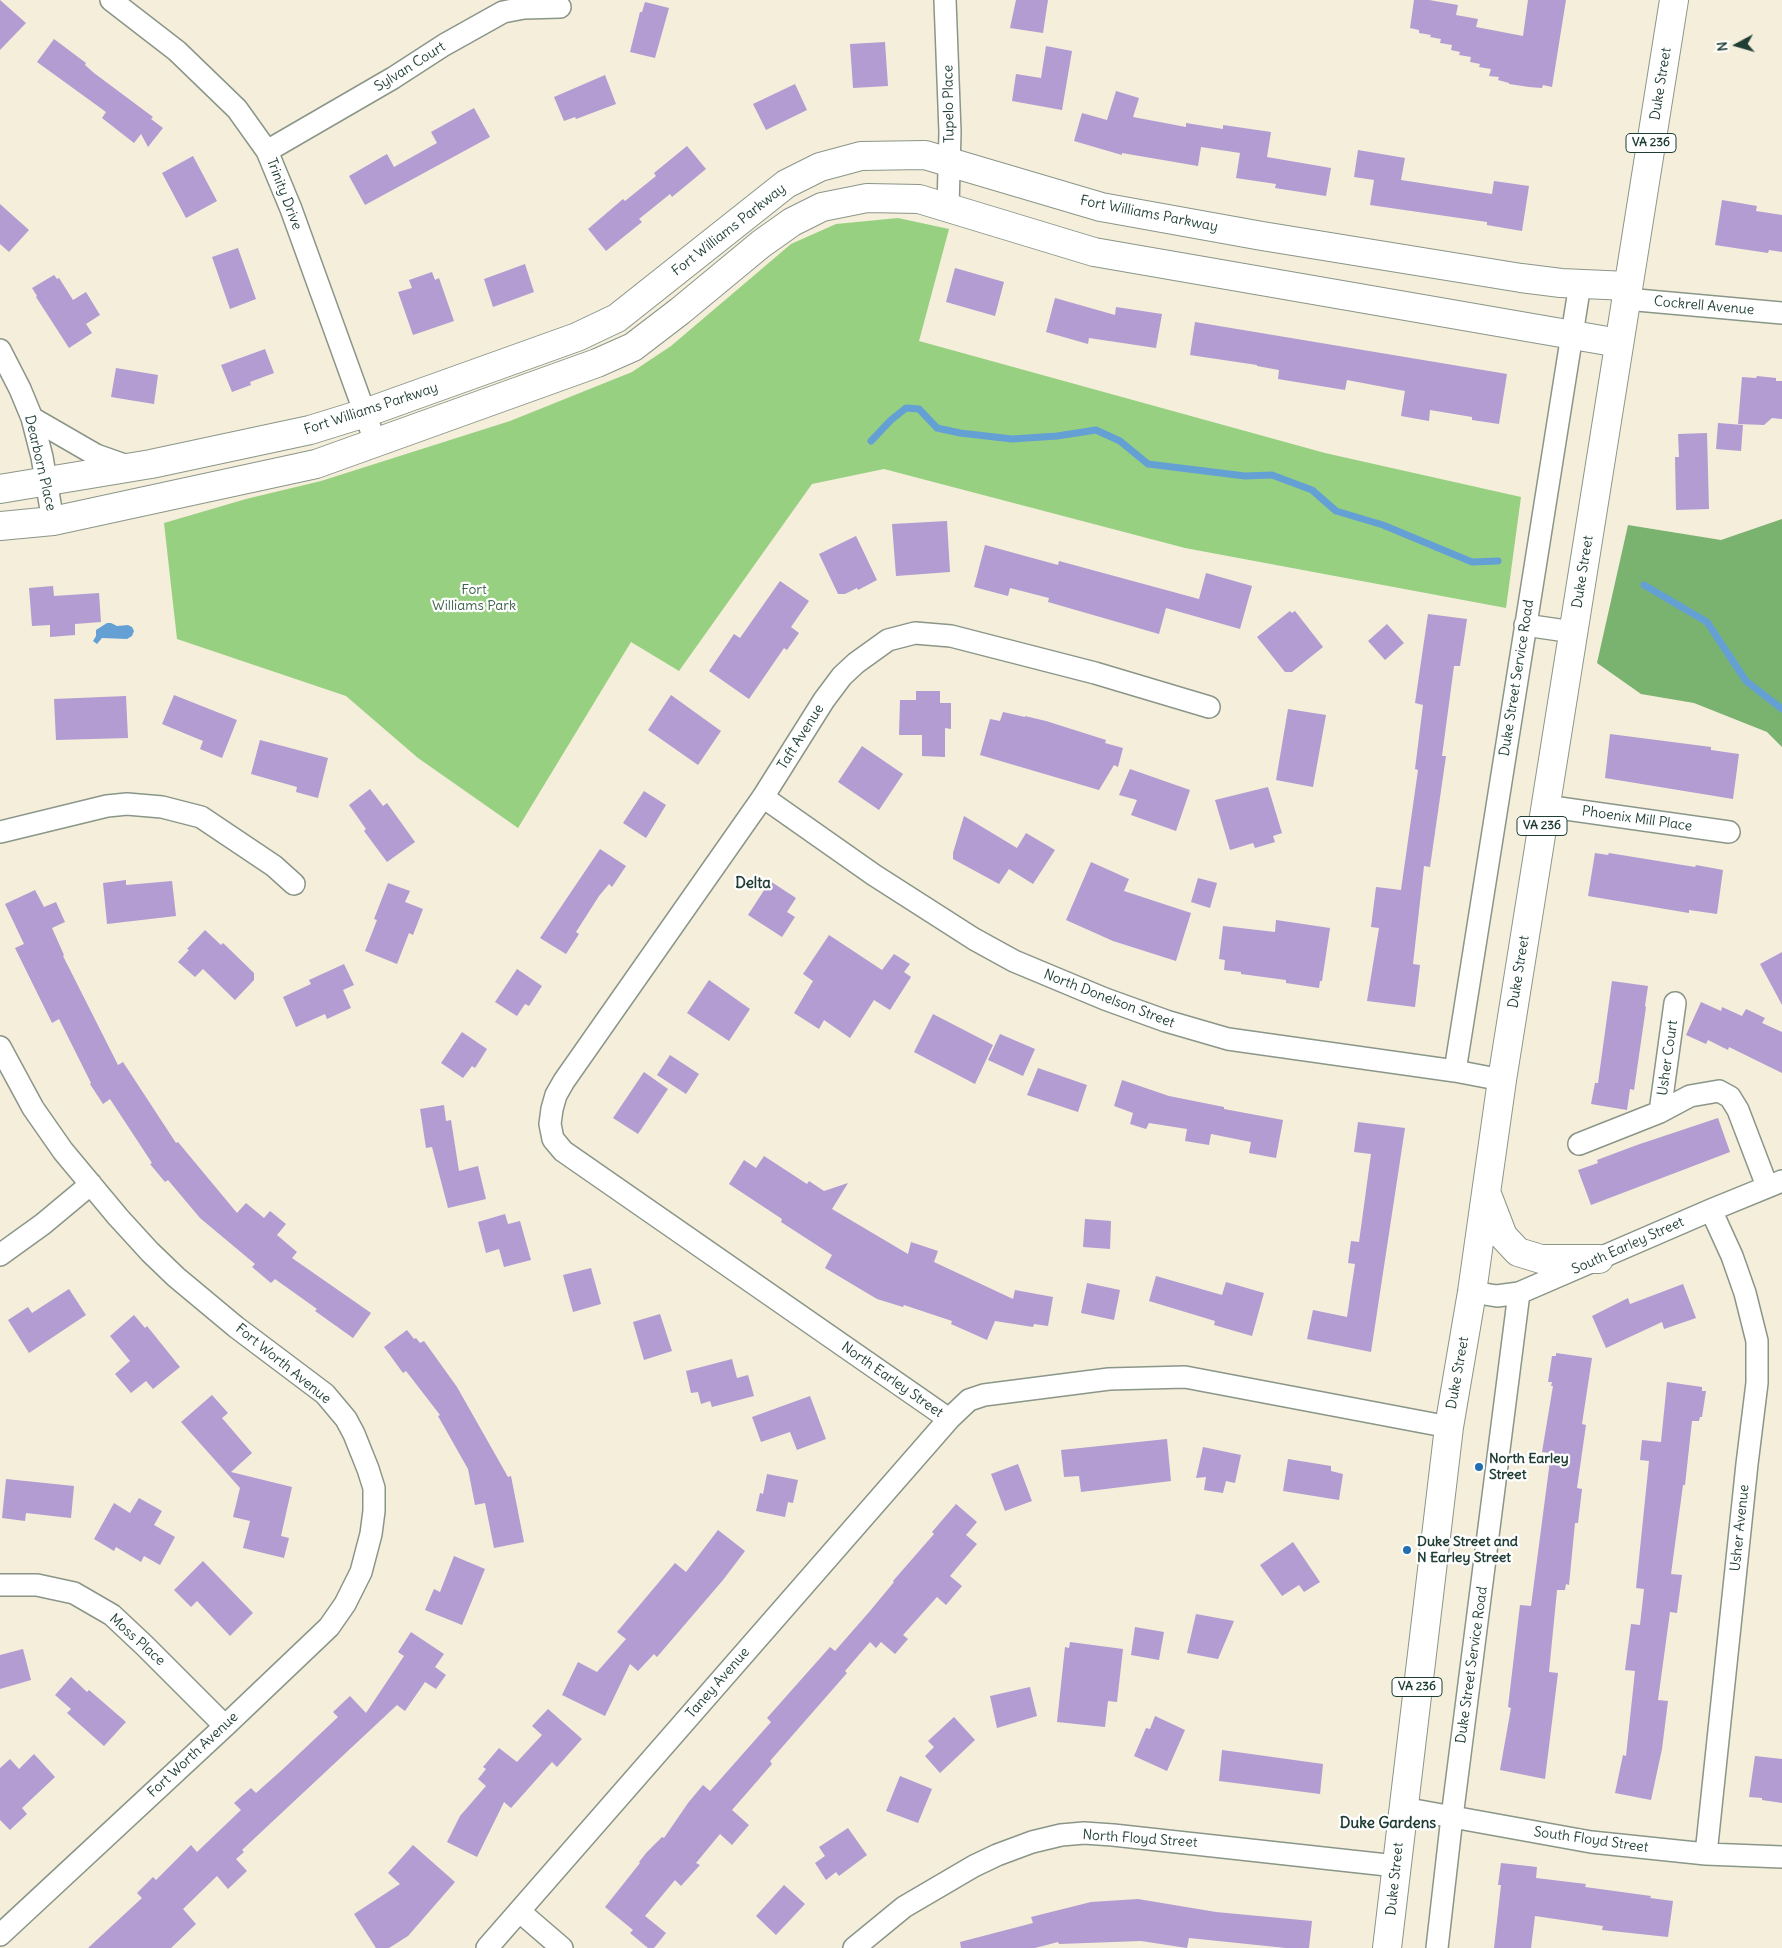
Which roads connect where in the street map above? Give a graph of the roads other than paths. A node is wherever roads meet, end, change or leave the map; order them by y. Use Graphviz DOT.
graph roads {
  1 [pos="111,0"];
  2 [pos="945,0"];
  3 [pos="1674,0"];
  4 [pos="560,7"];
  5 [pos="267,151"];
  6 [pos="949,162"];
  7 [pos="948,208"];
  8 [pos="1580,284"];
  9 [pos="1627,293"];
  10 [pos="1782,313"];
  11 [pos="1572,335"];
  12 [pos="1620,343"];
  13 [pos="0,350"];
  14 [pos="365,413"];
  15 [pos="32,418"];
  16 [pos="376,444"];
  17 [pos="131,467"];
  18 [pos="46,481"];
  19 [pos="0,489"];
  20 [pos="53,522"];
  21 [pos="0,526"];
  22 [pos="1525,625"];
  23 [pos="1573,632"];
  24 [pos="1209,707"];
  25 [pos="763,797"];
  26 [pos="1545,806"];
  27 [pos="0,832"];
  28 [pos="1729,832"];
  29 [pos="294,884"];
  30 [pos="1675,1003"];
  31 [pos="0,1047"];
  32 [pos="1455,1071"];
  33 [pos="1502,1080"];
  34 [pos="1660,1112"];
  35 [pos="550,1124"];
  36 [pos="1578,1144"];
  37 [pos="91,1184"];
  38 [pos="1774,1184"];
  39 [pos="1486,1192"];
  40 [pos="1710,1210"];
  41 [pos="0,1255"];
  42 [pos="1599,1258"];
  43 [pos="1472,1292"];
  44 [pos="1519,1293"];
  45 [pos="949,1419"];
  46 [pos="1449,1427"];
  47 [pos="0,1585"];
  48 [pos="225,1726"];
  49 [pos="1403,1808"];
  50 [pos="1452,1817"];
  51 [pos="1706,1854"];
  52 [pos="1782,1857"];
  53 [pos="1396,1866"];
  54 [pos="519,1911"];
  55 [pos="0,1935"];
  56 [pos="487,1948"];
  57 [pos="562,1948"];
  58 [pos="854,1948"];
  59 [pos="1387,1948"];
  60 [pos="1437,1948"];
  1 -- 5 [label="street, Trinity Drive"];
  2 -- 6 [label="street, Tupelo Place"];
  3 -- 9 [label="street, Duke Street / VA 236"];
  4 -- 5 [label="street, Sylvan Court"];
  5 -- 14 [label="street, Trinity Drive"];
  6 -- 7 [label="street, Tupelo Place"];
  6 -- 8 [label="street, Fort Williams Parkway"];
  6 -- 14 [label="street, Fort Williams Parkway"];
  7 -- 11 [label="street"];
  7 -- 16 [label="street"];
  8 -- 9 [label="street, Fort Williams Parkway"];
  8 -- 11 [label="street, Duke Street Service Road"];
  9 -- 10 [label="street, Cockrell Avenue"];
  9 -- 12 [label="street, Duke Street / VA 236"];
  11 -- 12 [label="street"];
  11 -- 22 [label="street, Duke Street Service Road"];
  12 -- 23 [label="street, Duke Street / VA 236"];
  13 -- 15 [label="street, Dearborn Place"];
  14 -- 16 [label="street, Trinity Drive"];
  14 -- 17 [label="street, Fort Williams Parkway"];
  15 -- 17 [label="street"];
  15 -- 18 [label="street, Dearborn Place"];
  16 -- 20 [label="street"];
  17 -- 18 [label="street, Fort Williams Parkway"];
  18 -- 19 [label="street, Fort Williams Parkway"];
  18 -- 20 [label="street, Dearborn Place"];
  20 -- 21 [label="street"];
  22 -- 23 [label="street"];
  22 -- 32 [label="street, Duke Street Service Road"];
  23 -- 26 [label="street, Duke Street / VA 236"];
  24 -- 25 [label="street, Taft Avenue"];
  25 -- 32 [label="street, North Donelson Street"];
  25 -- 35 [label="street, Taft Avenue"];
  26 -- 28 [label="street, Phoenix Mill Place"];
  26 -- 33 [label="street, Duke Street / VA 236"];
  27 -- 29 [label="street"];
  30 -- 34 [label="street, Usher Court"];
  31 -- 37 [label="street, Fort Worth Avenue"];
  32 -- 33 [label="street, North Donelson Street"];
  33 -- 39 [label="street, Duke Street / VA 236"];
  34 -- 36 [label="street, Usher Court"];
  34 -- 38 [label="street, Usher Court"];
  35 -- 45 [label="street, North Earley Street"];
  37 -- 41 [label="street"];
  37 -- 48 [label="street, Fort Worth Avenue"];
  38 -- 40 [label="street, South Earley Street"];
  39 -- 42 [label="street"];
  39 -- 43 [label="street, Duke Street / VA 236"];
  40 -- 42 [label="street, South Earley Street"];
  40 -- 51 [label="street, Usher Avenue"];
  42 -- 44 [label="street, South Earley Street"];
  43 -- 44 [label="street, South Earley Street"];
  43 -- 46 [label="street, Duke Street / VA 236"];
  44 -- 50 [label="street, Duke Street Service Road"];
  45 -- 46 [label="street, North Earley Street"];
  45 -- 54 [label="street, Taney Avenue"];
  46 -- 49 [label="street, Duke Street / VA 236"];
  47 -- 48 [label="street, Moss Place"];
  48 -- 55 [label="street, Fort Worth Avenue"];
  49 -- 50 [label="street, South Floyd Street"];
  49 -- 53 [label="street, Duke Street / VA 236"];
  50 -- 51 [label="street, South Floyd Street"];
  50 -- 60 [label="street, Duke Street Service Road"];
  51 -- 52 [label="street, South Floyd Street"];
  53 -- 58 [label="street, North Floyd Street"];
  53 -- 59 [label="street, Duke Street / VA 236"];
  54 -- 56 [label="street, Taney Avenue"];
  54 -- 57 [label="street"];
}
